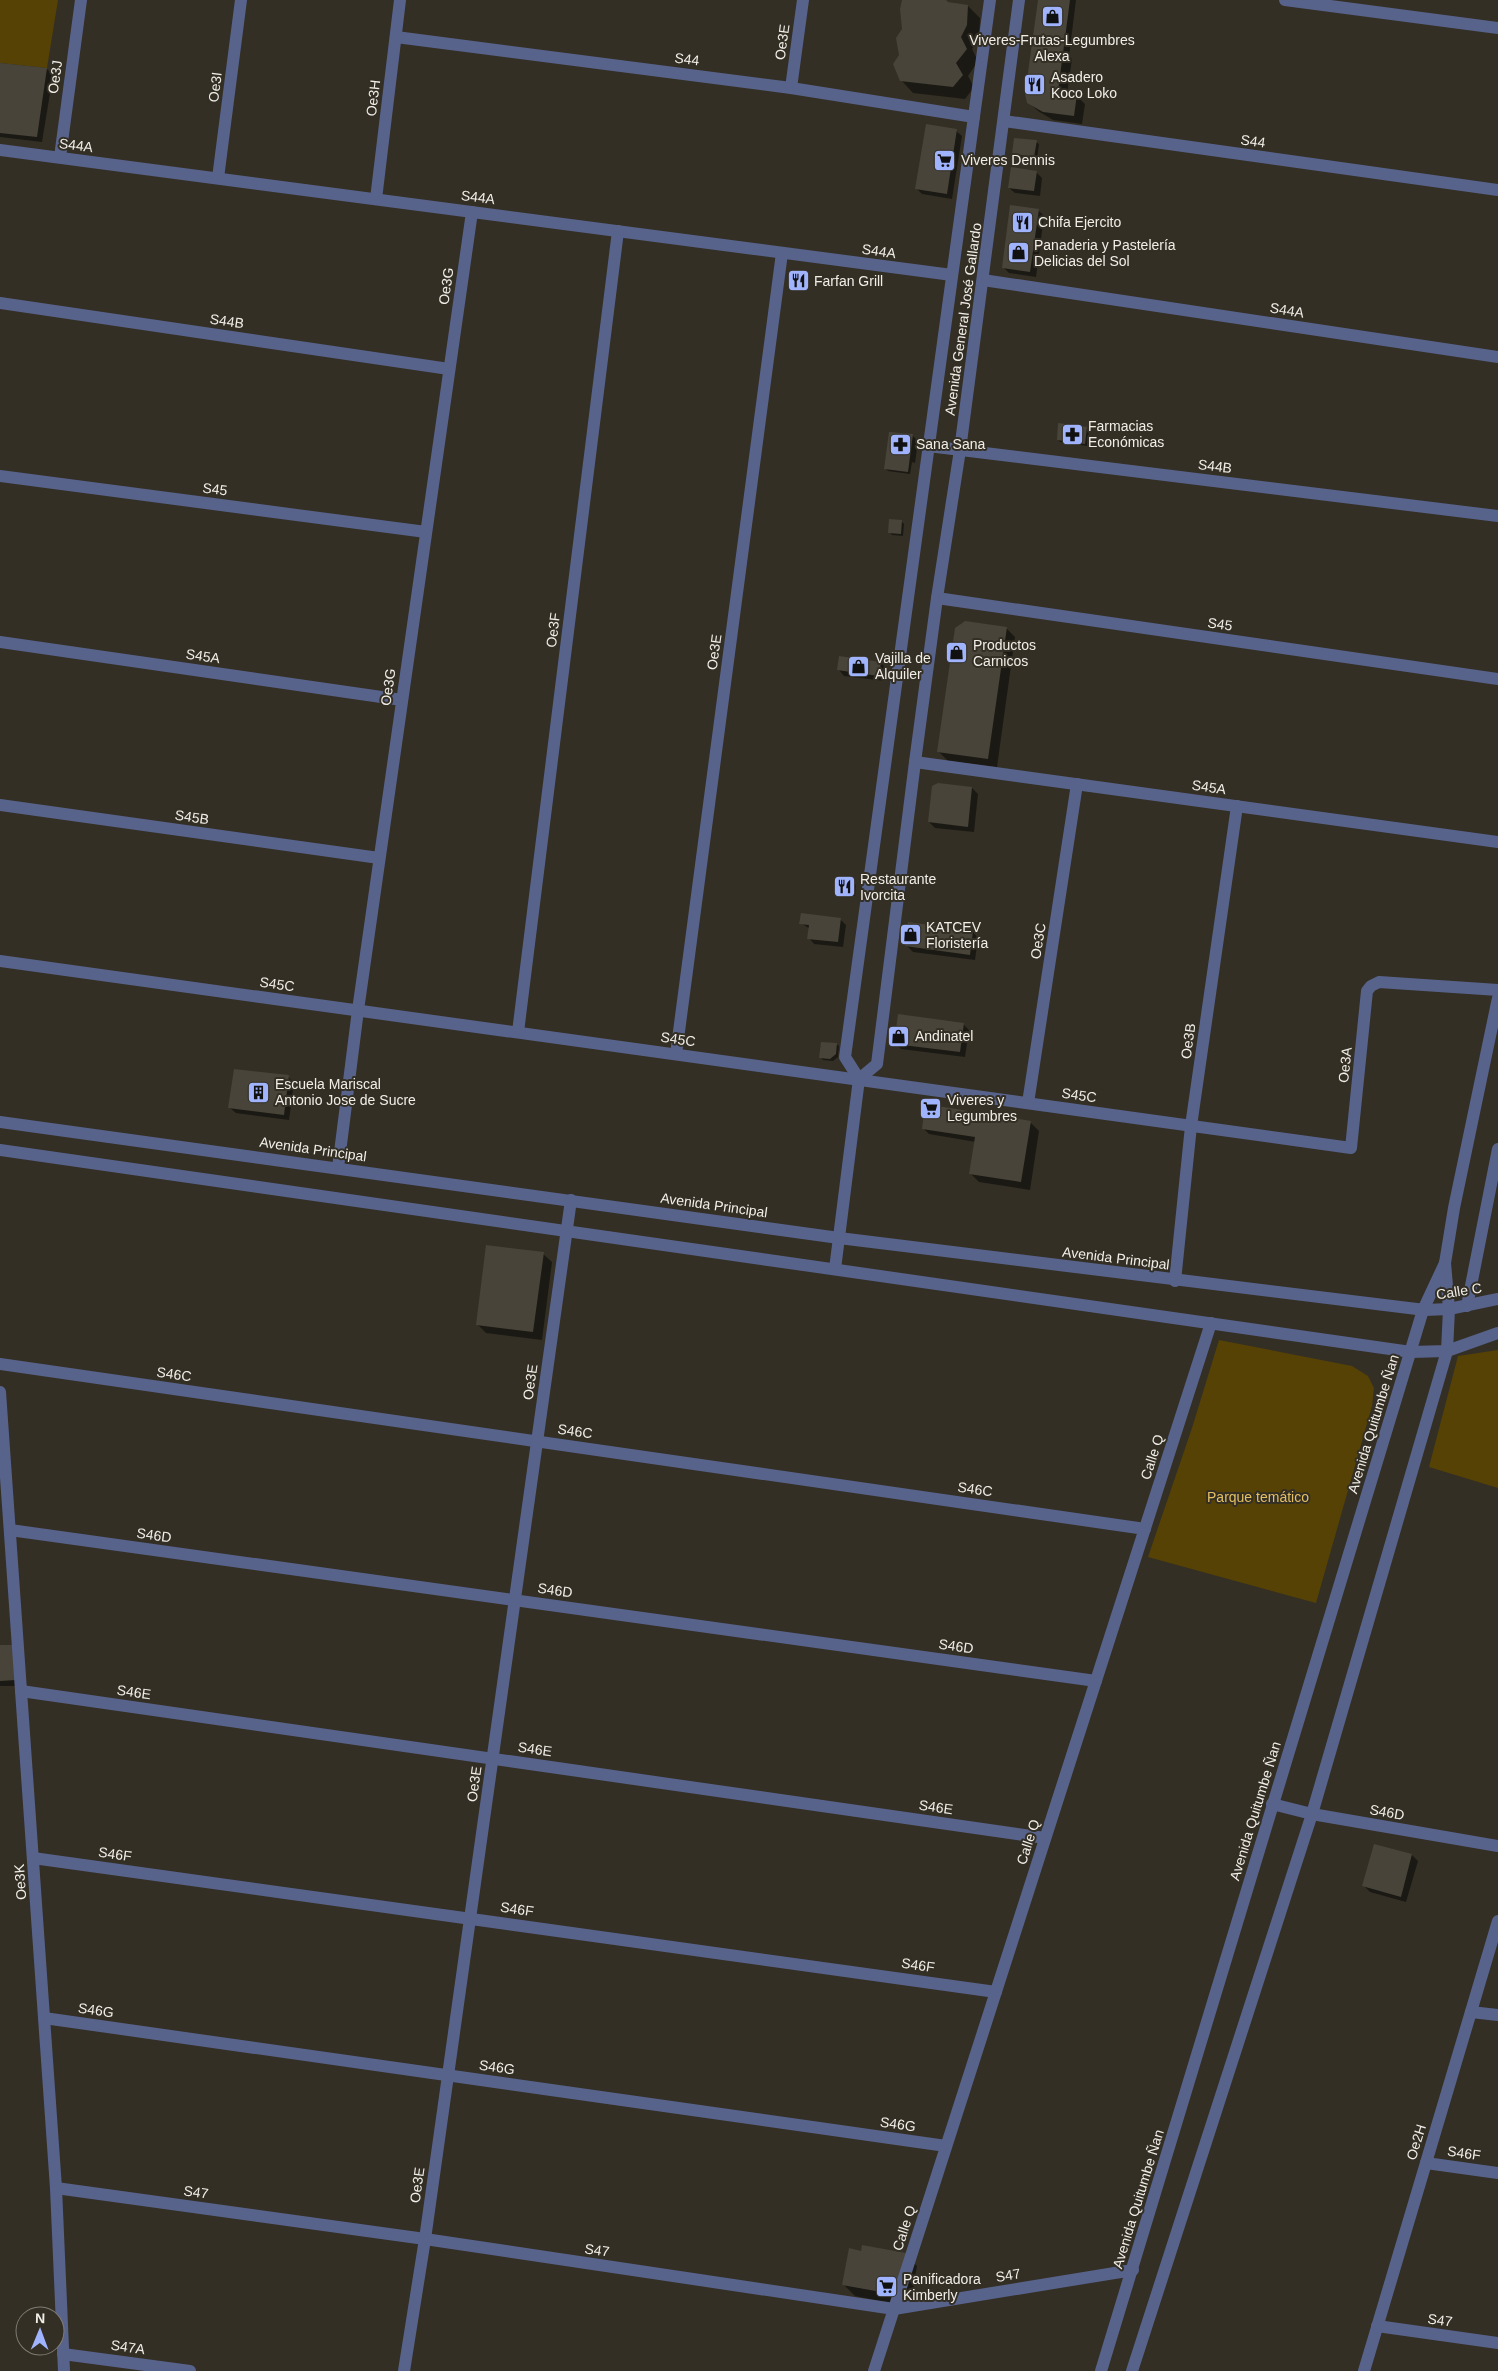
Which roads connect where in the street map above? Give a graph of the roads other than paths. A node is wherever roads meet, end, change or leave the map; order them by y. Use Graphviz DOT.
graph roads {
  1 [pos="81,0"];
  2 [pos="241,0"];
  3 [pos="400,0"];
  4 [pos="803,0"];
  5 [pos="990,0"];
  6 [pos="1020,0"];
  7 [pos="1285,0"];
  8 [pos="1498,28"];
  9 [pos="396,37"];
  10 [pos="791,88"];
  11 [pos="974,117"];
  12 [pos="1004,120"];
  13 [pos="0,150"];
  14 [pos="60,158"];
  15 [pos="218,178"];
  16 [pos="1498,190"];
  17 [pos="376,199"];
  18 [pos="472,212"];
  19 [pos="618,231"];
  20 [pos="782,253"];
  21 [pos="952,275"];
  22 [pos="983,280"];
  23 [pos="0,303"];
  24 [pos="1498,357"];
  25 [pos="449,369"];
  26 [pos="928,446"];
  27 [pos="960,450"];
  28 [pos="0,476"];
  29 [pos="1498,516"];
  30 [pos="426,532"];
  31 [pos="937,598"];
  32 [pos="0,642"];
  33 [pos="1498,679"];
  34 [pos="402,700"];
  35 [pos="915,762"];
  36 [pos="1076,784"];
  37 [pos="0,805"];
  38 [pos="1237,806"];
  39 [pos="1498,842"];
  40 [pos="379,858"];
  41 [pos="0,961"];
  42 [pos="1498,990"];
  43 [pos="1498,998"];
  44 [pos="358,1010"];
  45 [pos="518,1032"];
  46 [pos="676,1054"];
  47 [pos="859,1079"];
  48 [pos="1028,1103"];
  49 [pos="0,1122"];
  50 [pos="1191,1126"];
  51 [pos="1351,1148"];
  52 [pos="1498,1149"];
  53 [pos="0,1150"];
  54 [pos="338,1168"];
  55 [pos="571,1200"];
  56 [pos="566,1231"];
  57 [pos="839,1238"];
  58 [pos="1445,1263"];
  59 [pos="835,1269"];
  60 [pos="1175,1281"];
  61 [pos="1498,1299"];
  62 [pos="1467,1306"];
  63 [pos="1449,1309"];
  64 [pos="1424,1310"];
  65 [pos="1211,1323"];
  66 [pos="1498,1333"];
  67 [pos="1447,1351"];
  68 [pos="1411,1352"];
  69 [pos="0,1364"];
  70 [pos="0,1392"];
  71 [pos="537,1441"];
  72 [pos="1145,1529"];
  73 [pos="10,1530"];
  74 [pos="514,1599"];
  75 [pos="1096,1681"];
  76 [pos="21,1691"];
  77 [pos="492,1758"];
  78 [pos="1272,1804"];
  79 [pos="1312,1814"];
  80 [pos="1045,1838"];
  81 [pos="1498,1846"];
  82 [pos="33,1858"];
  83 [pos="470,1918"];
  84 [pos="1498,1921"];
  85 [pos="996,1992"];
  86 [pos="1471,2012"];
  87 [pos="1498,2015"];
  88 [pos="44,2018"];
  89 [pos="448,2076"];
  90 [pos="946,2146"];
  91 [pos="1426,2162"];
  92 [pos="1498,2173"];
  93 [pos="56,2188"];
  94 [pos="425,2239"];
  95 [pos="1133,2270"];
  96 [pos="61,2306"];
  97 [pos="894,2309"];
  98 [pos="1377,2326"];
  99 [pos="1498,2343"];
  100 [pos="65,2354"];
  101 [pos="63,2356"];
  102 [pos="64,2371"];
  103 [pos="190,2371"];
  104 [pos="404,2371"];
  105 [pos="874,2371"];
  106 [pos="1101,2371"];
  107 [pos="1132,2371"];
  108 [pos="1364,2371"];
  1 -- 14 [label="street, Oe3J"];
  2 -- 15 [label="street, Oe3I"];
  3 -- 9 [label="street, Oe3H"];
  4 -- 10 [label="street, Oe3E"];
  5 -- 11 [label="street, Avenida General José Gallardo"];
  6 -- 12 [label="street, Avenida General José Gallardo"];
  7 -- 8 [label="street"];
  9 -- 10 [label="street, S44"];
  9 -- 17 [label="street, Oe3H"];
  10 -- 11 [label="street, S44"];
  11 -- 21 [label="street, Avenida General José Gallardo"];
  12 -- 16 [label="street, S44"];
  12 -- 22 [label="street, Avenida General José Gallardo"];
  13 -- 14 [label="street, S44A"];
  14 -- 15 [label="street, S44A"];
  15 -- 17 [label="street, S44A"];
  17 -- 18 [label="street, S44A"];
  18 -- 19 [label="street, S44A"];
  18 -- 25 [label="street, Oe3G"];
  19 -- 20 [label="street, S44A"];
  19 -- 45 [label="street, Oe3F"];
  20 -- 21 [label="street, S44A"];
  20 -- 46 [label="street, Oe3E"];
  21 -- 26 [label="street, Avenida General José Gallardo"];
  22 -- 24 [label="street, S44A"];
  22 -- 27 [label="street, Avenida General José Gallardo"];
  23 -- 25 [label="street, S44B"];
  25 -- 30 [label="street, Oe3G"];
  26 -- 27 [label="street, S44B"];
  26 -- 47 [label="street, Avenida General José Gallardo"];
  27 -- 29 [label="street, S44B"];
  27 -- 31 [label="street, Avenida General José Gallardo"];
  28 -- 30 [label="street, S45"];
  30 -- 34 [label="street, Oe3G"];
  31 -- 33 [label="street, S45"];
  31 -- 35 [label="street, Avenida General José Gallardo"];
  32 -- 34 [label="street, S45A"];
  34 -- 40 [label="street, Oe3G"];
  35 -- 36 [label="street, S45A"];
  35 -- 47 [label="street, Avenida General José Gallardo"];
  36 -- 38 [label="street, S45A"];
  36 -- 48 [label="street, Oe3C"];
  37 -- 40 [label="street, S45B"];
  38 -- 39 [label="street, S45A"];
  38 -- 50 [label="street, Oe3B"];
  40 -- 44 [label="street, Oe3G"];
  41 -- 44 [label="street, S45C"];
  42 -- 51 [label="street, Oe3A"];
  43 -- 58 [label="street, Avenida Quitumbe Ñan"];
  44 -- 45 [label="street, S45C"];
  44 -- 54 [label="street, Oe3G"];
  45 -- 46 [label="street, S45C"];
  46 -- 47 [label="street, S45C"];
  47 -- 48 [label="street, S45C"];
  47 -- 57 [label="street"];
  48 -- 50 [label="street, S45C"];
  49 -- 54 [label="street, Avenida Principal"];
  50 -- 51 [label="street, S45C"];
  50 -- 60 [label="street, Oe3B"];
  52 -- 62 [label="street"];
  53 -- 56 [label="street"];
  54 -- 55 [label="street, Avenida Principal"];
  55 -- 56 [label="street, Oe3E"];
  55 -- 57 [label="street, Avenida Principal"];
  56 -- 59 [label="street"];
  56 -- 71 [label="street, Oe3E"];
  57 -- 59 [label="street"];
  57 -- 60 [label="street, Avenida Principal"];
  58 -- 63 [label="street, Avenida Quitumbe Ñan"];
  58 -- 64 [label="street, Avenida Quitumbe Ñan"];
  59 -- 65 [label="street"];
  60 -- 64 [label="street, Avenida Principal"];
  61 -- 62 [label="street, Calle C"];
  62 -- 63 [label="street, Calle C"];
  63 -- 64 [label="street, Calle C"];
  63 -- 67 [label="street, Avenida Quitumbe Ñan"];
  64 -- 68 [label="street, Avenida Quitumbe Ñan"];
  65 -- 68 [label="street"];
  65 -- 72 [label="street, Calle Q"];
  66 -- 67 [label="street"];
  67 -- 68 [label="street"];
  67 -- 79 [label="street, Avenida Quitumbe Ñan"];
  68 -- 78 [label="street, Avenida Quitumbe Ñan"];
  69 -- 71 [label="street, S46C"];
  70 -- 73 [label="street, Oe3K"];
  71 -- 72 [label="street, S46C"];
  71 -- 74 [label="street, Oe3E"];
  72 -- 75 [label="street, Calle Q"];
  73 -- 74 [label="street, S46D"];
  73 -- 76 [label="street, Oe3K"];
  74 -- 75 [label="street, S46D"];
  74 -- 77 [label="street, Oe3E"];
  75 -- 80 [label="street, Calle Q"];
  76 -- 77 [label="street, S46E"];
  76 -- 82 [label="street, Oe3K"];
  77 -- 80 [label="street, S46E"];
  77 -- 83 [label="street, Oe3E"];
  78 -- 79 [label="street, S46D"];
  78 -- 95 [label="street, Avenida Quitumbe Ñan"];
  79 -- 81 [label="street, S46D"];
  79 -- 107 [label="street, Avenida Quitumbe Ñan"];
  80 -- 85 [label="street, Calle Q"];
  82 -- 83 [label="street, S46F"];
  82 -- 88 [label="street, Oe3K"];
  83 -- 85 [label="street, S46F"];
  83 -- 89 [label="street, Oe3E"];
  84 -- 86 [label="street, Oe2H"];
  85 -- 90 [label="street, Calle Q"];
  86 -- 87 [label="street"];
  86 -- 91 [label="street, Oe2H"];
  88 -- 89 [label="street, S46G"];
  88 -- 93 [label="street, Oe3K"];
  89 -- 90 [label="street, S46G"];
  89 -- 94 [label="street, Oe3E"];
  90 -- 97 [label="street, Calle Q"];
  91 -- 92 [label="street, S46F"];
  91 -- 98 [label="street, Oe2H"];
  93 -- 94 [label="street, S47"];
  93 -- 96 [label="street, Oe3K"];
  94 -- 97 [label="street, S47"];
  94 -- 104 [label="street, Oe3E"];
  95 -- 97 [label="street, S47"];
  95 -- 106 [label="street, Avenida Quitumbe Ñan"];
  97 -- 105 [label="street, Calle Q"];
  98 -- 99 [label="street, S47"];
  98 -- 108 [label="street, Oe2H"];
  100 -- 103 [label="street, S47A"];
  101 -- 102 [label="street, Oe3K"];
}
